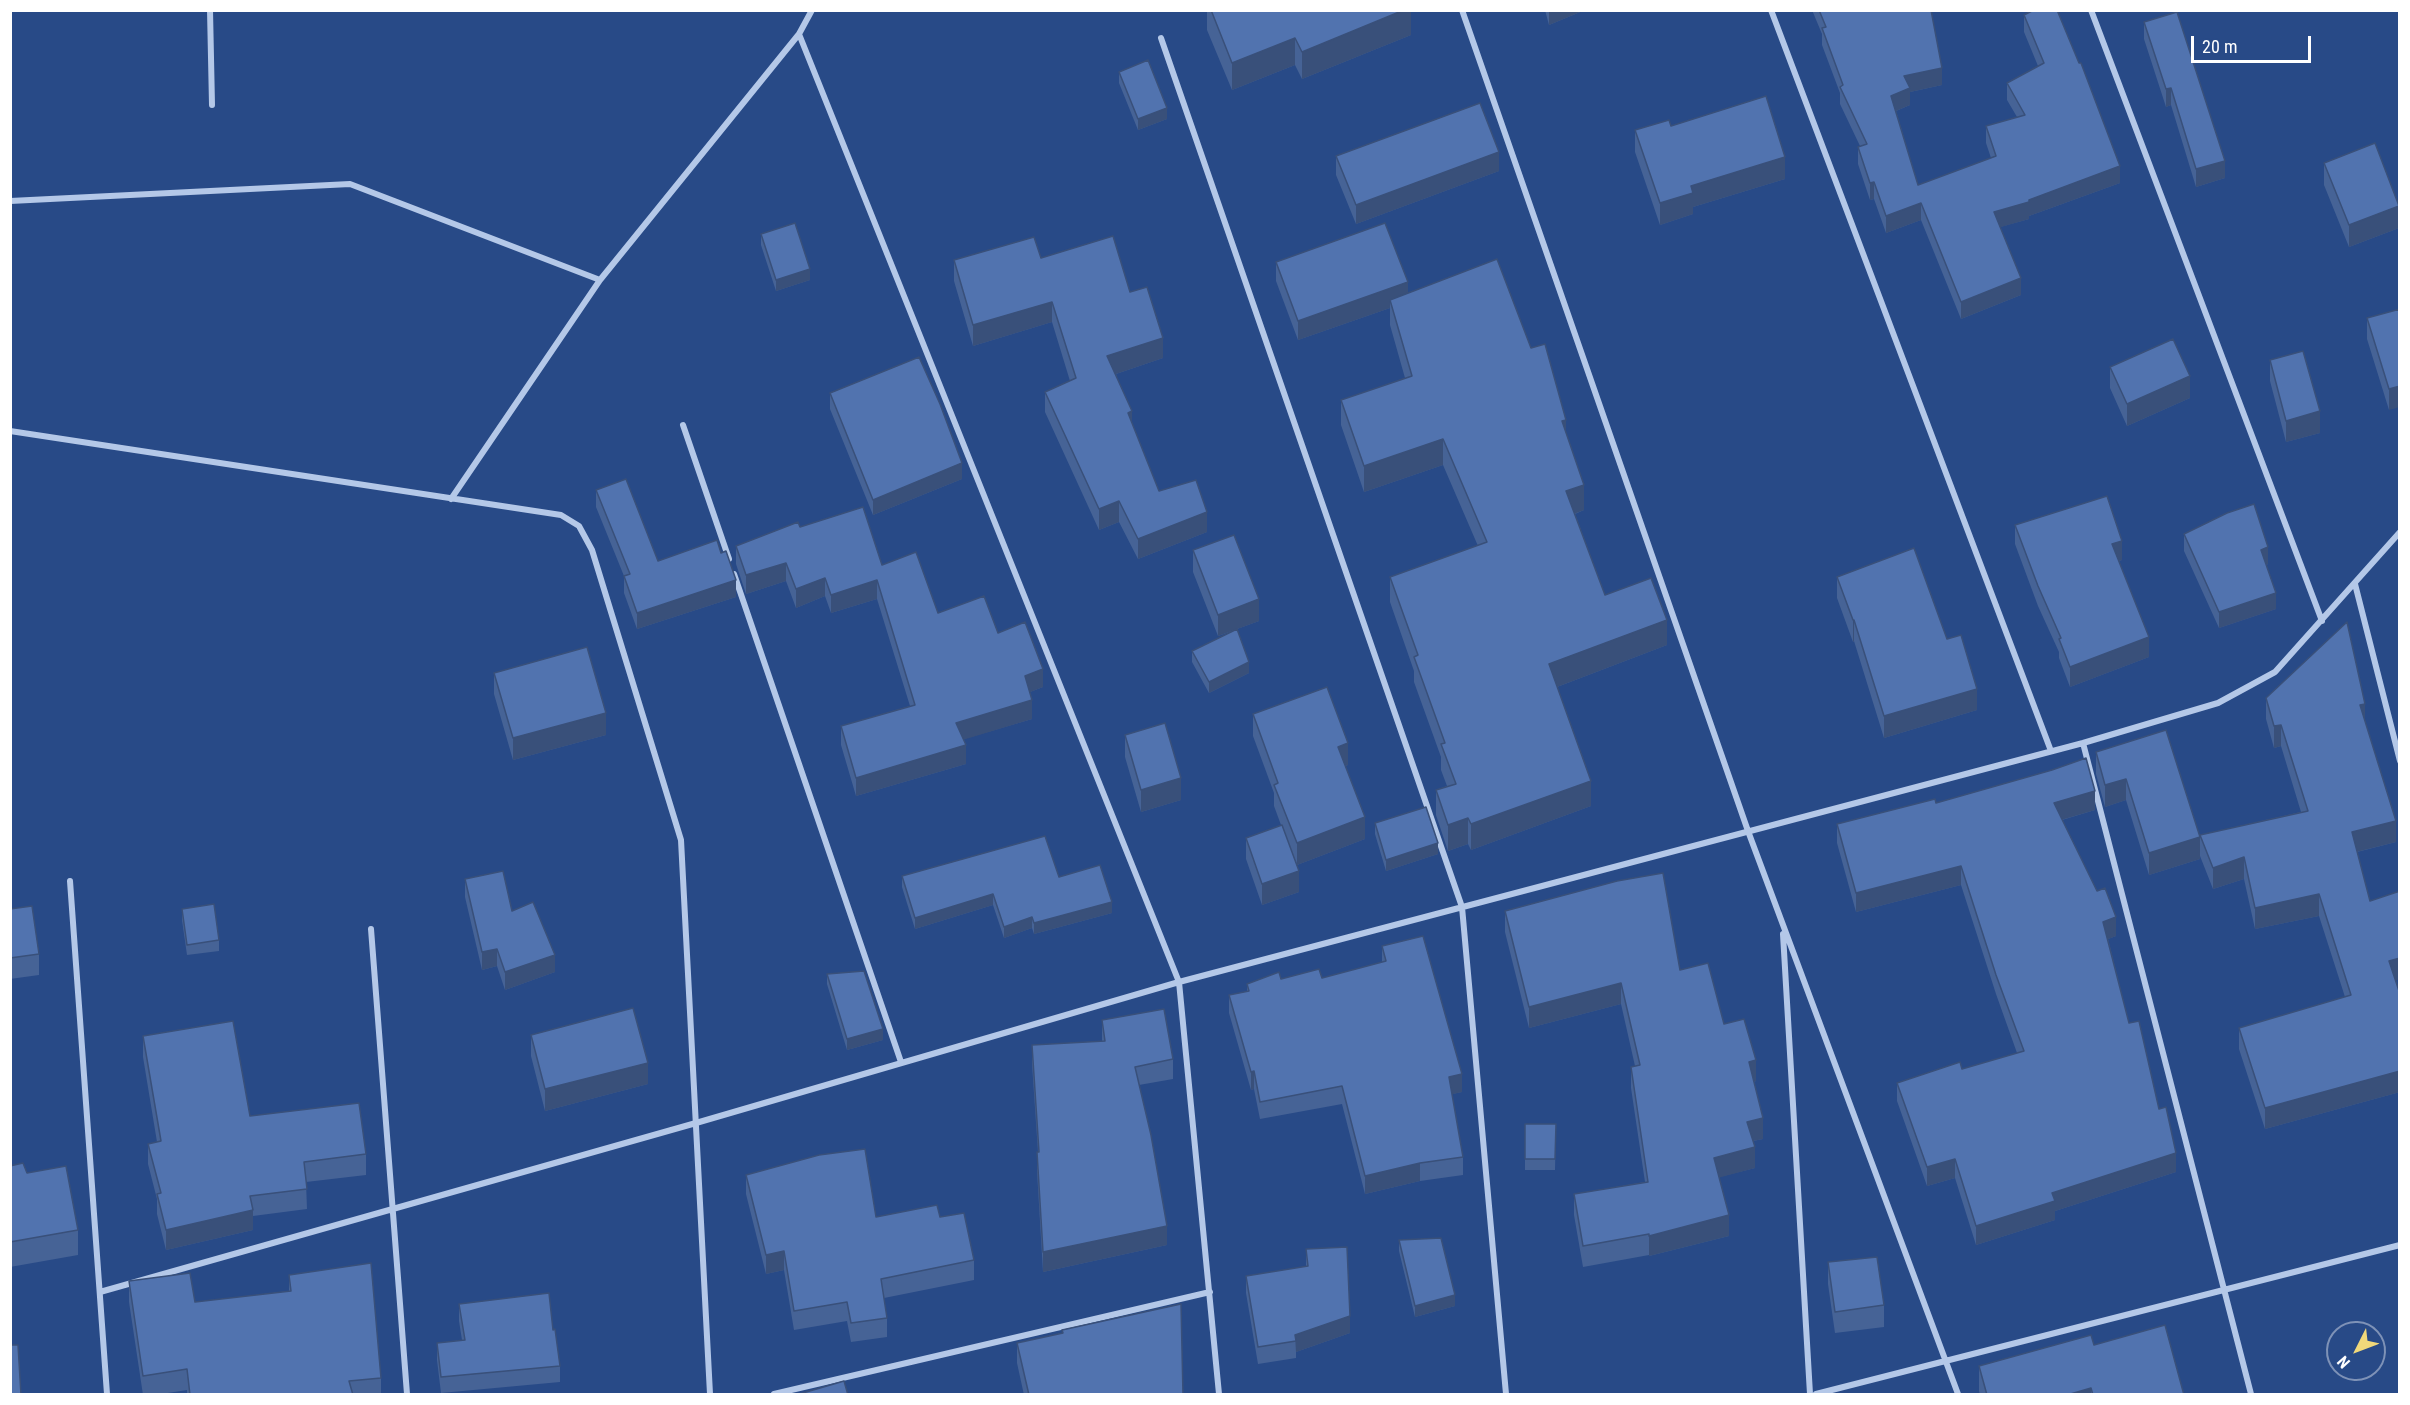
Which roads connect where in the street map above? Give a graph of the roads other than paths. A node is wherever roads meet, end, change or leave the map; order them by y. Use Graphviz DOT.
graph roads {
  1 [pos="210,10"];
  2 [pos="812,10"];
  3 [pos="1462,10"];
  4 [pos="1771,10"];
  5 [pos="2091,10"];
  6 [pos="799,34"];
  7 [pos="1161,38"];
  8 [pos="212,105"];
  9 [pos="10,201"];
  10 [pos="600,280"];
  11 [pos="683,425"];
  12 [pos="10,431"];
  13 [pos="451,499"];
  14 [pos="2400,532"];
  15 [pos="2355,584"];
  16 [pos="2322,621"];
  17 [pos="2083,743"];
  18 [pos="2051,751"];
  19 [pos="2400,760"];
  20 [pos="1748,831"];
  21 [pos="70,880"];
  22 [pos="1462,907"];
  23 [pos="1783,926"];
  24 [pos="371,929"];
  25 [pos="1179,982"];
  26 [pos="901,1062"];
  27 [pos="696,1124"];
  28 [pos="393,1209"];
  29 [pos="2400,1245"];
  30 [pos="2224,1290"];
  31 [pos="99,1292"];
  32 [pos="1210,1292"];
  33 [pos="1946,1361"];
  34 [pos="107,1395"];
  35 [pos="407,1395"];
  36 [pos="710,1395"];
  37 [pos="774,1395"];
  38 [pos="1219,1395"];
  39 [pos="1506,1395"];
  40 [pos="1810,1395"];
  41 [pos="1816,1395"];
  42 [pos="1958,1395"];
  43 [pos="2251,1395"];
  1 -- 8 [label="street"];
  2 -- 6 [label="street"];
  3 -- 20 [label="street"];
  4 -- 18 [label="street"];
  5 -- 16 [label="street"];
  6 -- 10 [label="street"];
  6 -- 25 [label="street"];
  7 -- 22 [label="street"];
  9 -- 10 [label="street"];
  10 -- 13 [label="street"];
  11 -- 26 [label="street"];
  12 -- 13 [label="street"];
  13 -- 27 [label="street"];
  14 -- 15 [label="street"];
  15 -- 16 [label="street"];
  15 -- 19 [label="street"];
  16 -- 17 [label="street"];
  17 -- 18 [label="street"];
  17 -- 30 [label="street"];
  18 -- 20 [label="street"];
  20 -- 22 [label="street"];
  20 -- 23 [label="street"];
  21 -- 31 [label="street"];
  22 -- 25 [label="street"];
  22 -- 39 [label="street"];
  23 -- 33 [label="street"];
  23 -- 40 [label="street"];
  24 -- 28 [label="street"];
  25 -- 26 [label="street"];
  25 -- 32 [label="street"];
  26 -- 27 [label="street"];
  27 -- 28 [label="street"];
  27 -- 36 [label="street"];
  28 -- 31 [label="street"];
  28 -- 35 [label="street"];
  29 -- 30 [label="street"];
  30 -- 33 [label="street"];
  30 -- 43 [label="street"];
  31 -- 34 [label="street"];
  32 -- 37 [label="street"];
  32 -- 38 [label="street"];
  33 -- 41 [label="street"];
  33 -- 42 [label="street"];
}
